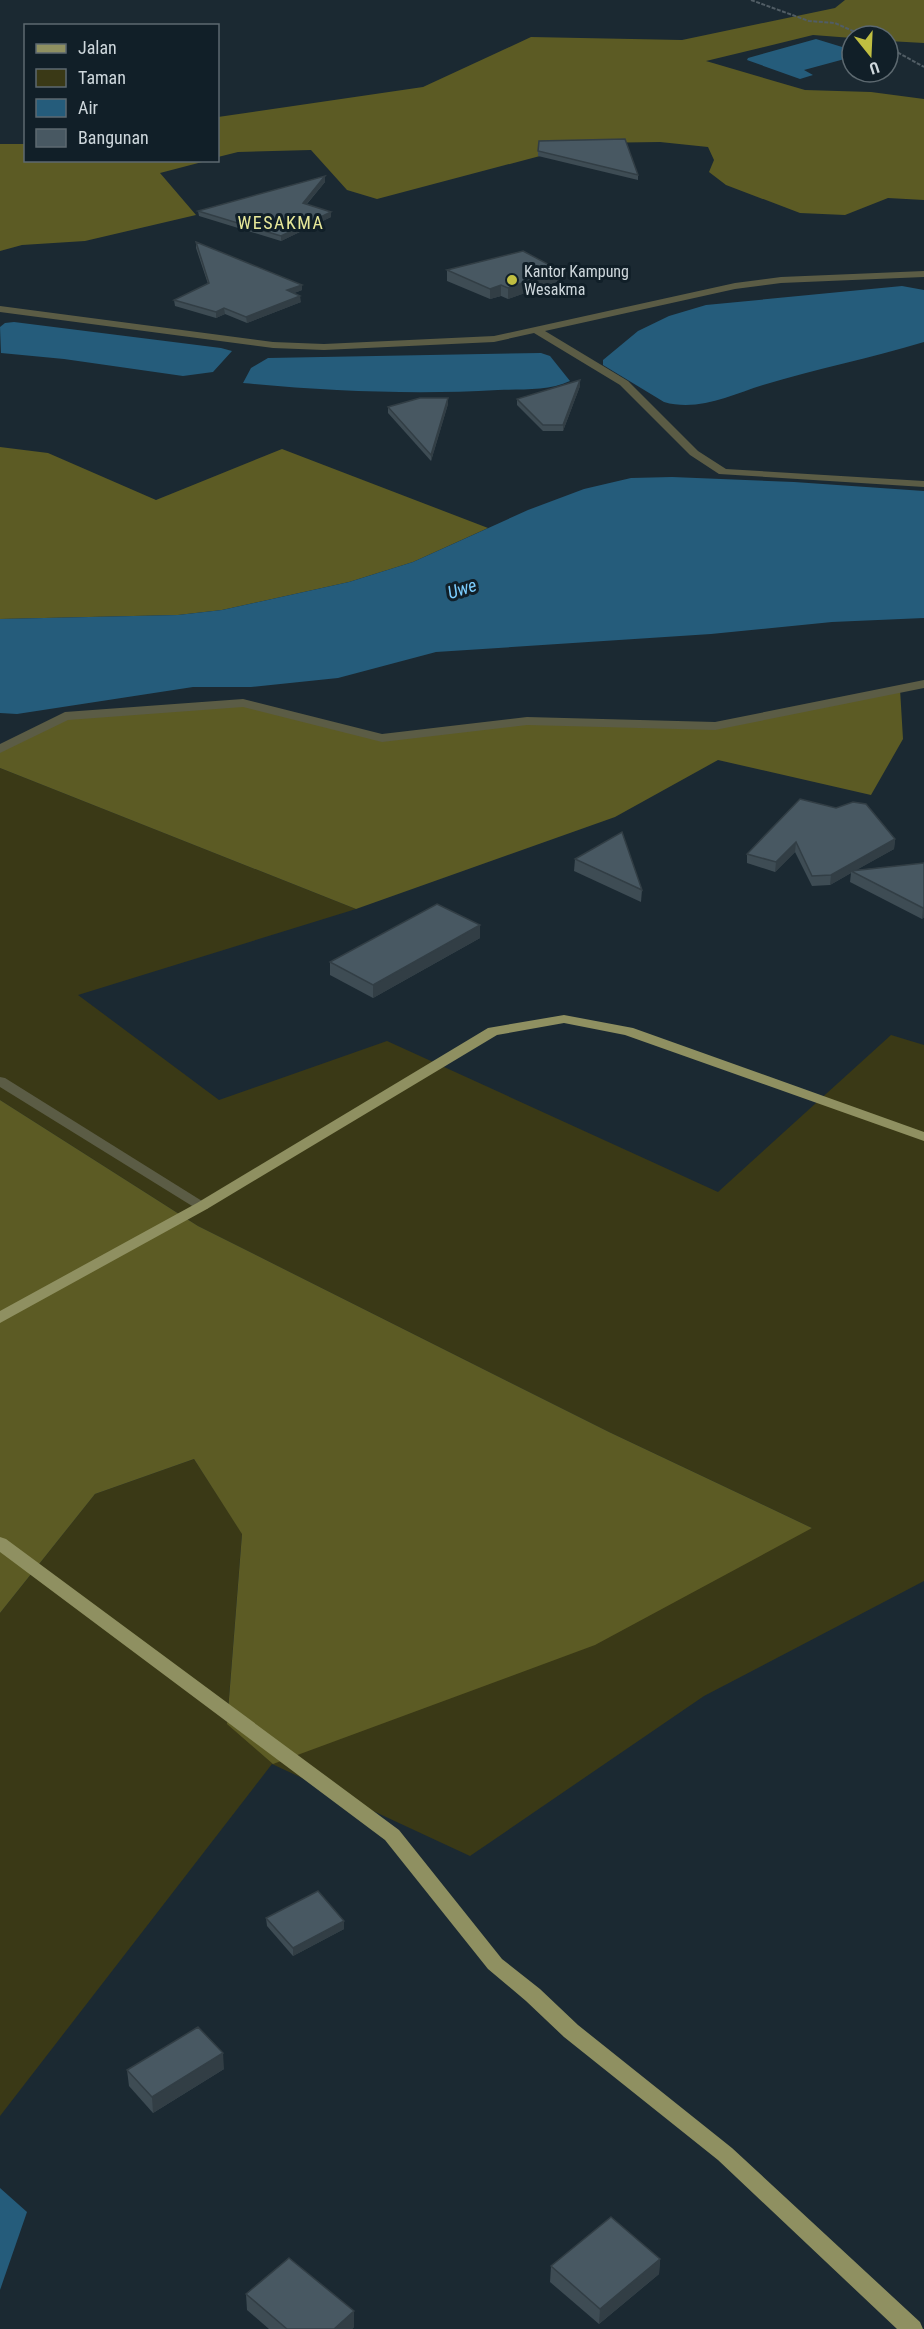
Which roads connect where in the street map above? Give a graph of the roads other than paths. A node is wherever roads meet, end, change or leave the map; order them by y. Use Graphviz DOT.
graph roads {
  1 [pos="924,274"];
  2 [pos="0,309"];
  3 [pos="538,331"];
  4 [pos="924,484"];
  5 [pos="924,684"];
  6 [pos="0,749"];
  7 [pos="0,1081"];
  8 [pos="924,1137"];
  9 [pos="202,1206"];
  10 [pos="0,1318"];
  11 [pos="0,1543"];
  12 [pos="912,2329"];
  1 -- 3 [label="street"];
  2 -- 3 [label="street"];
  3 -- 4 [label="street"];
  5 -- 6 [label="street"];
  7 -- 9 [label="street"];
  8 -- 9 [label="main road"];
  9 -- 10 [label="main road"];
  11 -- 12 [label="main road"];
}
